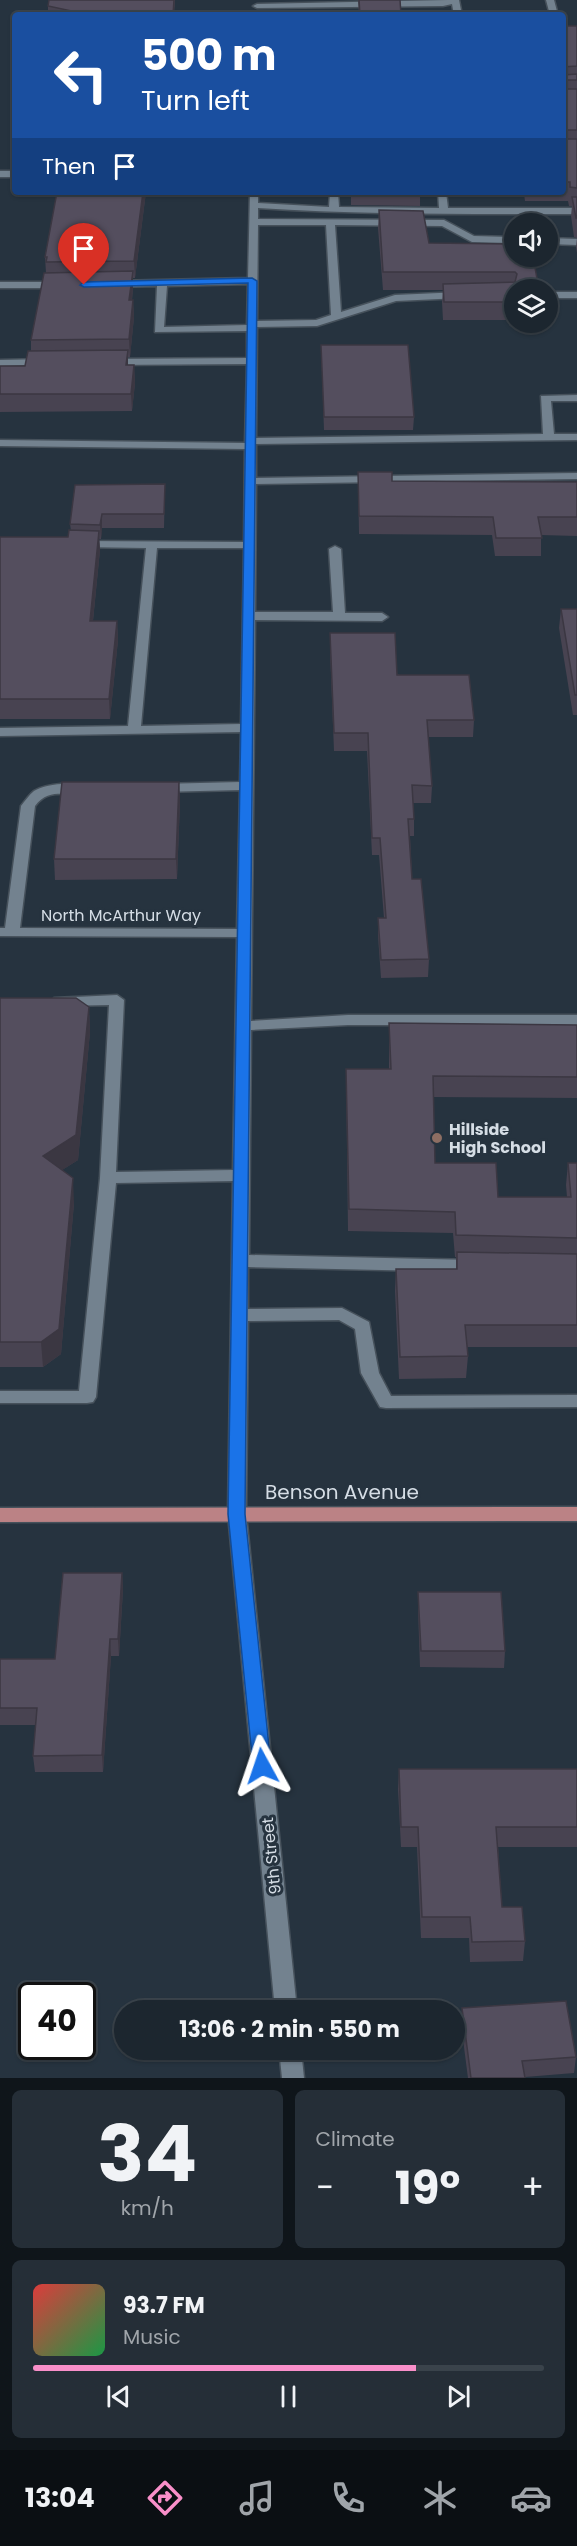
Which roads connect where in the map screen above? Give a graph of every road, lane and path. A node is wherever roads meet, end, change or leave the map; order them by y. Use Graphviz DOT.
graph roads {
  1 [pos="455,0"];
  2 [pos="256,3"];
  3 [pos="321,3"];
  4 [pos="334,195"];
  5 [pos="441,195"];
  6 [pos="254,199"];
  7 [pos="334,210"];
  8 [pos="444,211"];
  9 [pos="577,211"];
  10 [pos="253,222"];
  11 [pos="330,223"];
  12 [pos="504,240"];
  13 [pos="558,241"];
  14 [pos="577,242"];
  15 [pos="252,281"];
  16 [pos="101,284"];
  17 [pos="162,284"];
  18 [pos="0,285"];
  19 [pos="74,285"];
  20 [pos="474,295"];
  21 [pos="558,295"];
  22 [pos="577,295"];
  23 [pos="336,318"];
  24 [pos="252,326"];
  25 [pos="252,361"];
  26 [pos="51,362"];
  27 [pos="98,362"];
  28 [pos="0,363"];
  29 [pos="577,398"];
  30 [pos="577,437"];
  31 [pos="549,438"];
  32 [pos="0,443"];
  33 [pos="250,444"];
  34 [pos="577,476"];
  35 [pos="249,481"];
  36 [pos="70,544"];
  37 [pos="152,544"];
  38 [pos="249,545"];
  39 [pos="335,549"];
  40 [pos="248,616"];
  41 [pos="339,616"];
  42 [pos="382,616"];
  43 [pos="246,728"];
  44 [pos="134,730"];
  45 [pos="0,732"];
  46 [pos="245,786"];
  47 [pos="146,788"];
  48 [pos="90,789"];
  49 [pos="6,932"];
  50 [pos="243,933"];
  51 [pos="47,1001"];
  52 [pos="577,1020"];
  53 [pos="242,1026"];
  54 [pos="240,1175"];
  55 [pos="108,1178"];
  56 [pos="240,1261"];
  57 [pos="486,1266"];
  58 [pos="239,1315"];
  59 [pos="0,1397"];
  60 [pos="577,1401"];
  61 [pos="237,1514"];
  62 [pos="577,1514"];
  63 [pos="0,1515"];
  64 [pos="285,2000"];
  65 [pos="291,2060"];
  66 [pos="293,2078"];
  1 -- 3 [label="street"];
  2 -- 3 [label="street"];
  4 -- 7 [label="street"];
  5 -- 8 [label="street"];
  6 -- 7 [label="street"];
  6 -- 10 [label="street, 9th Street"];
  7 -- 8 [label="street"];
  8 -- 9 [label="street"];
  10 -- 11 [label="street"];
  10 -- 15 [label="street, 9th Street"];
  11 -- 12 [label="street"];
  11 -- 23 [label="street"];
  13 -- 14 [label="street"];
  15 -- 17 [label="street"];
  15 -- 24 [label="street, 9th Street"];
  16 -- 17 [label="street"];
  17 -- 24 [label="street"];
  18 -- 19 [label="street"];
  20 -- 23 [label="street"];
  21 -- 22 [label="street"];
  23 -- 24 [label="street"];
  24 -- 25 [label="street, 9th Street"];
  25 -- 27 [label="street"];
  25 -- 33 [label="street, 9th Street"];
  26 -- 28 [label="street"];
  29 -- 31 [label="street"];
  30 -- 31 [label="street"];
  31 -- 33 [label="street"];
  32 -- 33 [label="street"];
  33 -- 35 [label="street, 9th Street"];
  34 -- 35 [label="street"];
  35 -- 38 [label="street, 9th Street"];
  36 -- 37 [label="street"];
  37 -- 38 [label="street"];
  37 -- 44 [label="street"];
  38 -- 40 [label="street, 9th Street"];
  39 -- 41 [label="street"];
  40 -- 41 [label="street"];
  40 -- 43 [label="street, 9th Street"];
  41 -- 42 [label="street"];
  43 -- 44 [label="street"];
  43 -- 46 [label="street, 9th Street"];
  44 -- 45 [label="street"];
  46 -- 47 [label="street"];
  46 -- 50 [label="street, 9th Street"];
  48 -- 49 [label="street"];
  49 -- 50 [label="street, North McArthur Way"];
  50 -- 53 [label="street, 9th Street"];
  51 -- 55 [label="street"];
  52 -- 53 [label="street"];
  53 -- 54 [label="street, 9th Street"];
  54 -- 55 [label="street"];
  54 -- 56 [label="street, 9th Street"];
  55 -- 59 [label="street"];
  56 -- 57 [label="street"];
  56 -- 58 [label="street, 9th Street"];
  58 -- 60 [label="street"];
  58 -- 61 [label="street, 9th Street"];
  61 -- 62 [label="main road, Benson Avenue"];
  61 -- 63 [label="main road, Benson Avenue"];
  61 -- 64 [label="street, 9th Street"];
  65 -- 66 [label="street"];
}
